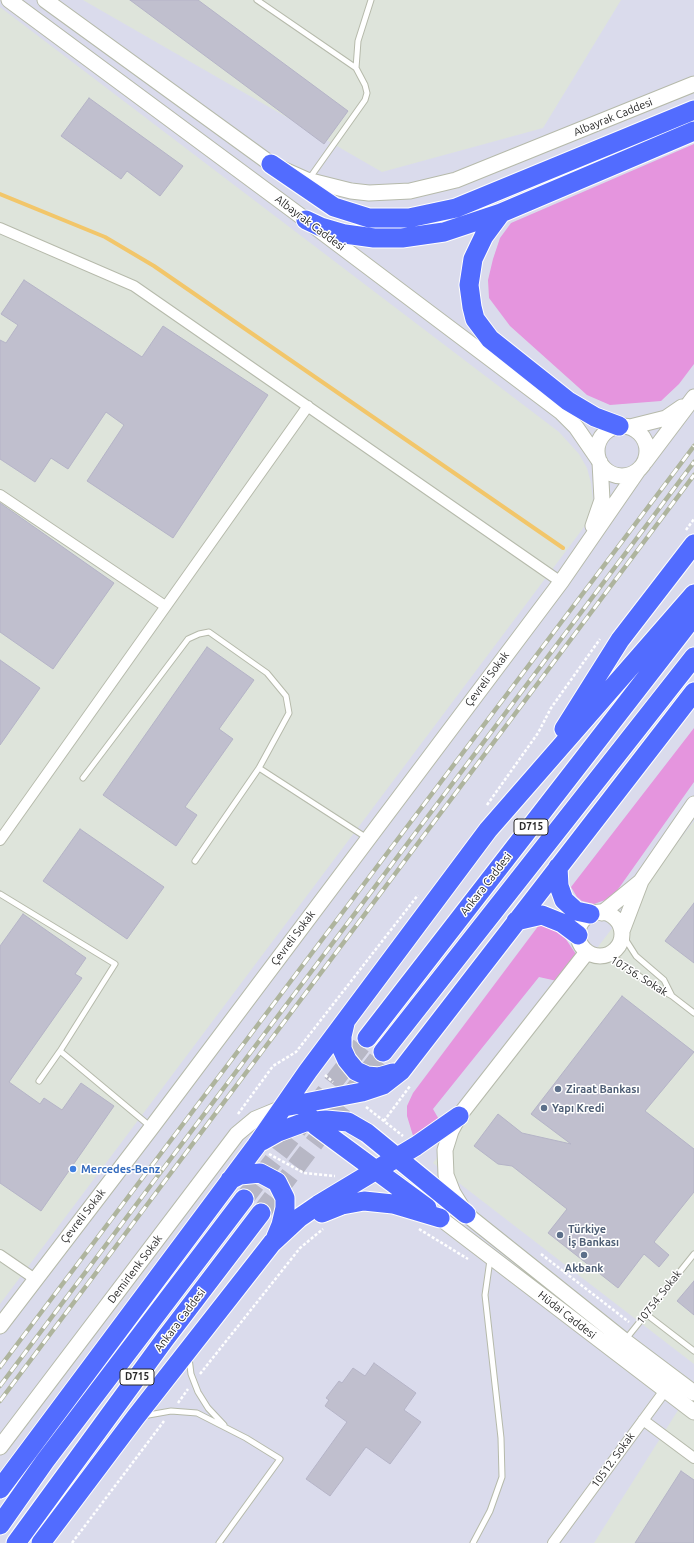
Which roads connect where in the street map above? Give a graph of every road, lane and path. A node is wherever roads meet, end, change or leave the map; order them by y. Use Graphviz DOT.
graph roads {
  1 [pos="9,0"];
  2 [pos="45,0"];
  3 [pos="257,0"];
  4 [pos="371,0"];
  5 [pos="356,68"];
  6 [pos="694,84"];
  7 [pos="694,110"];
  8 [pos="694,131"];
  9 [pos="271,164"];
  10 [pos="304,183"];
  11 [pos="501,213"];
  12 [pos="306,220"];
  13 [pos="0,228"];
  14 [pos="692,399"];
  15 [pos="308,406"];
  16 [pos="624,426"];
  17 [pos="599,461"];
  18 [pos="642,466"];
  19 [pos="0,495"];
  20 [pos="694,544"];
  21 [pos="584,550"];
  22 [pos="561,582"];
  23 [pos="694,594"];
  24 [pos="165,606"];
  25 [pos="694,616"];
  26 [pos="694,657"];
  27 [pos="694,680"];
  28 [pos="694,692"];
  29 [pos="659,737"];
  30 [pos="259,768"];
  31 [pos="83,778"];
  32 [pos="534,778"];
  33 [pos="694,804"];
  34 [pos="367,838"];
  35 [pos="0,840"];
  36 [pos="195,861"];
  37 [pos="558,867"];
  38 [pos="641,881"];
  39 [pos="0,894"];
  40 [pos="596,913"];
  41 [pos="516,922"];
  42 [pos="622,933"];
  43 [pos="578,935"];
  44 [pos="587,952"];
  45 [pos="607,955"];
  46 [pos="672,996"];
  47 [pos="694,1013"];
  48 [pos="345,1021"];
  49 [pos="367,1038"];
  50 [pos="60,1051"];
  51 [pos="296,1052"];
  52 [pos="383,1052"];
  53 [pos="409,1061"];
  54 [pos="310,1068"];
  55 [pos="40,1081"];
  56 [pos="350,1095"];
  57 [pos="305,1103"];
  58 [pos="284,1107"];
  59 [pos="459,1116"];
  60 [pos="312,1121"];
  61 [pos="152,1127"];
  62 [pos="257,1145"];
  63 [pos="416,1146"];
  64 [pos="397,1157"];
  65 [pos="376,1170"];
  66 [pos="230,1180"];
  67 [pos="355,1182"];
  68 [pos="244,1199"];
  69 [pos="261,1214"];
  70 [pos="466,1214"];
  71 [pos="440,1218"];
  72 [pos="326,1226"];
  73 [pos="418,1228"];
  74 [pos="272,1243"];
  75 [pos="535,1250"];
  76 [pos="694,1254"];
  77 [pos="0,1255"];
  78 [pos="491,1256"];
  79 [pos="487,1272"];
  80 [pos="35,1279"];
  81 [pos="240,1283"];
  82 [pos="646,1314"];
  83 [pos="0,1326"];
  84 [pos="636,1327"];
  85 [pos="625,1341"];
  86 [pos="189,1348"];
  87 [pos="694,1351"];
  88 [pos="674,1378"];
  89 [pos="194,1382"];
  90 [pos="665,1390"];
  91 [pos="694,1393"];
  92 [pos="171,1412"];
  93 [pos="694,1412"];
  94 [pos="135,1418"];
  95 [pos="643,1420"];
  96 [pos="228,1428"];
  97 [pos="0,1447"];
  98 [pos="694,1458"];
  99 [pos="0,1489"];
  100 [pos="0,1524"];
  101 [pos="16,1543"];
  102 [pos="41,1543"];
  103 [pos="72,1543"];
  104 [pos="219,1543"];
  105 [pos="473,1543"];
  106 [pos="553,1543"];
  1 -- 12 [label="street, Albayrak Caddesi"];
  2 -- 9 [label="street"];
  3 -- 5 [label="lane"];
  4 -- 5 [label="lane"];
  5 -- 10 [label="lane"];
  6 -- 10 [label="street, Albayrak Caddesi"];
  7 -- 10 [label="highway"];
  8 -- 11 [label="highway"];
  9 -- 10 [label="highway"];
  11 -- 12 [label="highway"];
  11 -- 16 [label="highway"];
  12 -- 17 [label="street, Albayrak Caddesi"];
  13 -- 15 [label="street"];
  14 -- 16 [label="street"];
  14 -- 18 [label="street"];
  15 -- 22 [label="street"];
  15 -- 24 [label="street"];
  16 -- 17 [label="street"];
  16 -- 18 [label="street"];
  17 -- 18 [label="street"];
  17 -- 21 [label="street"];
  18 -- 21 [label="street"];
  19 -- 24 [label="street"];
  20 -- 32 [label="highway"];
  21 -- 22 [label="street, Çevreli Sokak"];
  22 -- 34 [label="street, Çevreli Sokak"];
  23 -- 32 [label="highway"];
  24 -- 35 [label="street"];
  25 -- 49 [label="highway, Ankara Caddesi / D715"];
  26 -- 52 [label="highway, Ankara Caddesi / D715"];
  27 -- 29 [label="highway"];
  28 -- 29 [label="highway"];
  29 -- 37 [label="highway"];
  30 -- 31 [label="lane"];
  30 -- 34 [label="lane"];
  30 -- 36 [label="lane"];
  32 -- 48 [label="highway"];
  33 -- 38 [label="street"];
  34 -- 61 [label="street, Çevreli Sokak"];
  37 -- 40 [label="highway"];
  37 -- 41 [label="highway"];
  38 -- 40 [label="street"];
  38 -- 42 [label="street"];
  39 -- 50 [label="lane"];
  40 -- 42 [label="street"];
  40 -- 43 [label="street"];
  41 -- 43 [label="highway"];
  41 -- 53 [label="highway"];
  42 -- 45 [label="street"];
  42 -- 46 [label="lane, 10756. Sokak"];
  43 -- 44 [label="street"];
  44 -- 45 [label="street"];
  44 -- 59 [label="street"];
  45 -- 46 [label="lane, 10756. Sokak"];
  46 -- 47 [label="lane, 10756. Sokak"];
  48 -- 53 [label="highway"];
  48 -- 54 [label="highway"];
  50 -- 55 [label="lane"];
  50 -- 61 [label="lane"];
  51 -- 54 [label="path"];
  53 -- 56 [label="highway"];
  54 -- 56 [label="path"];
  54 -- 57 [label="highway"];
  54 -- 58 [label="highway"];
  56 -- 57 [label="highway"];
  56 -- 63 [label="path"];
  57 -- 58 [label="highway"];
  57 -- 60 [label="highway"];
  58 -- 62 [label="highway"];
  58 -- 97 [label="street, Demirlenk Sokak"];
  59 -- 63 [label="highway"];
  59 -- 70 [label="street"];
  60 -- 62 [label="highway"];
  60 -- 64 [label="highway"];
  60 -- 65 [label="highway"];
  61 -- 80 [label="street, Çevreli Sokak"];
  62 -- 66 [label="highway"];
  62 -- 67 [label="path"];
  63 -- 64 [label="highway"];
  64 -- 65 [label="highway"];
  64 -- 70 [label="highway"];
  65 -- 67 [label="highway"];
  65 -- 71 [label="highway"];
  66 -- 74 [label="highway"];
  66 -- 99 [label="highway"];
  67 -- 74 [label="highway"];
  68 -- 100 [label="highway, Ankara Caddesi / D715"];
  69 -- 101 [label="highway, Ankara Caddesi / D715"];
  70 -- 85 [label="street, Hüdai Caddesi"];
  71 -- 78 [label="street, Hüdai Caddesi"];
  71 -- 81 [label="highway"];
  72 -- 89 [label="path"];
  73 -- 79 [label="path"];
  74 -- 81 [label="highway"];
  75 -- 84 [label="path"];
  76 -- 82 [label="lane, 10754. Sokak"];
  77 -- 80 [label="street"];
  78 -- 79 [label="lane"];
  78 -- 90 [label="street, Hüdai Caddesi"];
  79 -- 105 [label="lane"];
  80 -- 83 [label="street, Çevreli Sokak"];
  81 -- 86 [label="highway"];
  82 -- 84 [label="lane, 10754. Sokak"];
  82 -- 87 [label="lane"];
  84 -- 85 [label="lane, 10754. Sokak"];
  85 -- 88 [label="street, Hüdai Caddesi"];
  86 -- 89 [label="lane"];
  86 -- 94 [label="highway"];
  88 -- 90 [label="street, 10512. Sokak"];
  88 -- 91 [label="street, Hüdai Caddesi"];
  89 -- 92 [label="path"];
  89 -- 96 [label="lane"];
  90 -- 93 [label="street, Hüdai Caddesi"];
  90 -- 95 [label="street, 10512. Sokak"];
  92 -- 94 [label="lane"];
  92 -- 96 [label="lane"];
  92 -- 103 [label="path"];
  94 -- 102 [label="highway"];
  95 -- 98 [label="street"];
  95 -- 106 [label="street, 10512. Sokak"];
  96 -- 104 [label="lane"];
}
